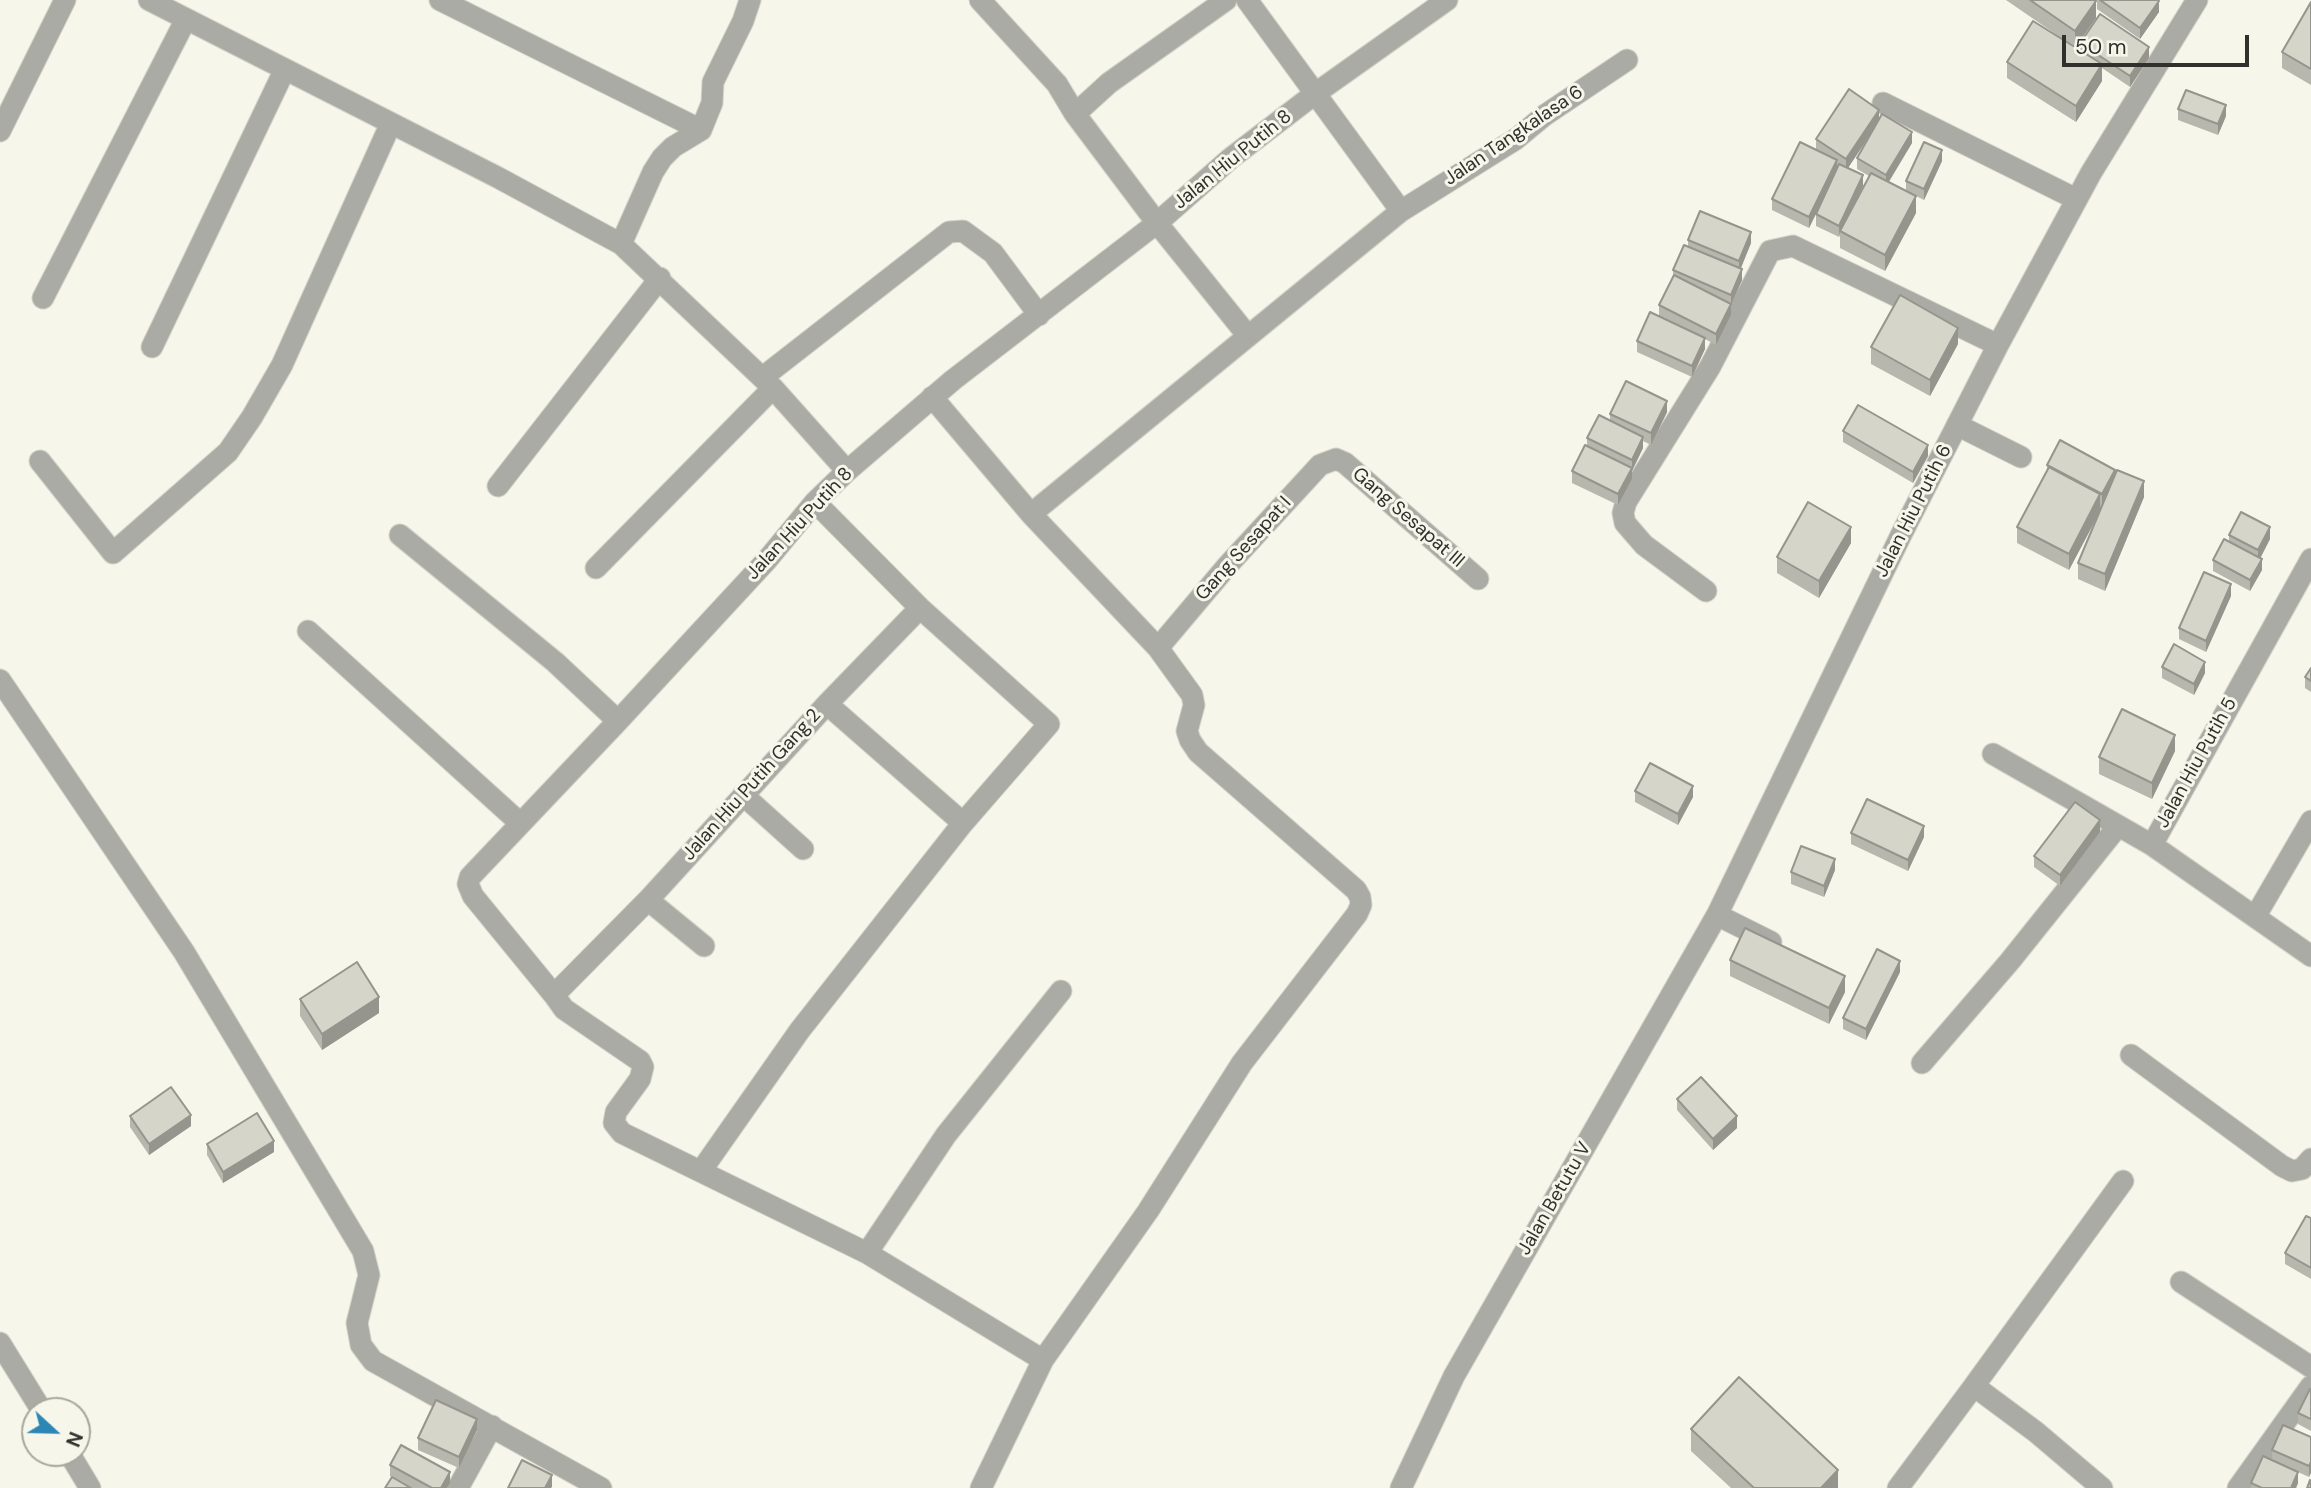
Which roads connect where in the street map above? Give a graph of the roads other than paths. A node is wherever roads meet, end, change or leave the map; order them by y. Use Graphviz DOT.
graph roads {
  1 [pos="65,0"];
  2 [pos="149,0"];
  3 [pos="440,0"];
  4 [pos="980,0"];
  5 [pos="1226,0"];
  6 [pos="1247,0"];
  7 [pos="1447,0"];
  8 [pos="2197,0"];
  9 [pos="746,2"];
  10 [pos="186,19"];
  11 [pos="1627,61"];
  12 [pos="285,69"];
  13 [pos="1316,93"];
  14 [pos="1883,103"];
  15 [pos="1075,114"];
  16 [pos="391,123"];
  17 [pos="701,130"];
  18 [pos="0,131"];
  19 [pos="2076,200"];
  20 [pos="1401,211"];
  21 [pos="1157,223"];
  22 [pos="621,244"];
  23 [pos="660,278"];
  24 [pos="43,298"];
  25 [pos="1039,315"];
  26 [pos="1248,336"];
  27 [pos="1998,345"];
  28 [pos="152,347"];
  29 [pos="768,382"];
  30 [pos="932,397"];
  31 [pos="1957,425"];
  32 [pos="2021,457"];
  33 [pos="1336,459"];
  34 [pos="40,461"];
  35 [pos="847,471"];
  36 [pos="498,486"];
  37 [pos="815,502"];
  38 [pos="1031,514"];
  39 [pos="400,535"];
  40 [pos="2311,559"];
  41 [pos="596,568"];
  42 [pos="1478,579"];
  43 [pos="1706,591"];
  44 [pos="920,608"];
  45 [pos="307,631"];
  46 [pos="1158,648"];
  47 [pos="0,680"];
  48 [pos="827,704"];
  49 [pos="618,722"];
  50 [pos="1993,754"];
  51 [pos="743,795"];
  52 [pos="2311,821"];
  53 [pos="520,823"];
  54 [pos="963,823"];
  55 [pos="2118,826"];
  56 [pos="2152,845"];
  57 [pos="803,849"];
  58 [pos="648,900"];
  59 [pos="1717,915"];
  60 [pos="2255,917"];
  61 [pos="704,946"];
  62 [pos="1789,951"];
  63 [pos="2311,956"];
  64 [pos="1061,991"];
  65 [pos="554,995"];
  66 [pos="2130,1055"];
  67 [pos="1922,1063"];
  68 [pos="2311,1159"];
  69 [pos="701,1171"];
  70 [pos="2123,1181"];
  71 [pos="867,1253"];
  72 [pos="2181,1282"];
  73 [pos="0,1343"];
  74 [pos="1043,1360"];
  75 [pos="2311,1367"];
  76 [pos="1974,1386"];
  77 [pos="2311,1386"];
  78 [pos="33,1397"];
  79 [pos="492,1426"];
  80 [pos="75,1467"];
  81 [pos="1910,1484"];
  82 [pos="83,1485"];
  83 [pos="458,1488"];
  84 [pos="601,1488"];
  85 [pos="981,1488"];
  86 [pos="1401,1488"];
  87 [pos="2102,1488"];
  88 [pos="2238,1488"];
  1 -- 18 [label="street"];
  2 -- 10 [label="street"];
  3 -- 17 [label="street"];
  4 -- 15 [label="street"];
  5 -- 15 [label="street"];
  6 -- 13 [label="street"];
  7 -- 13 [label="street, Jalan Hiu Putih 8"];
  8 -- 19 [label="street, Jalan Hiu Putih 6"];
  9 -- 17 [label="street"];
  10 -- 12 [label="street"];
  10 -- 24 [label="street"];
  11 -- 20 [label="street, Jalan Tangkalasa 6"];
  12 -- 16 [label="street"];
  12 -- 28 [label="street"];
  13 -- 20 [label="street"];
  13 -- 21 [label="street, Jalan Hiu Putih 8"];
  14 -- 19 [label="street"];
  15 -- 21 [label="street"];
  16 -- 22 [label="street"];
  16 -- 34 [label="street"];
  17 -- 22 [label="street"];
  19 -- 27 [label="street, Jalan Hiu Putih 6"];
  20 -- 26 [label="street, Jalan Tangkalasa 6"];
  21 -- 25 [label="street, Jalan Hiu Putih 8"];
  21 -- 26 [label="street"];
  22 -- 23 [label="street"];
  23 -- 29 [label="street"];
  23 -- 36 [label="street"];
  25 -- 29 [label="street"];
  25 -- 30 [label="street, Jalan Hiu Putih 8"];
  26 -- 38 [label="street, Jalan Tangkalasa 6"];
  27 -- 31 [label="street, Jalan Hiu Putih 6"];
  27 -- 43 [label="street"];
  29 -- 35 [label="street"];
  29 -- 41 [label="street"];
  30 -- 35 [label="street, Jalan Hiu Putih 8"];
  30 -- 38 [label="street"];
  31 -- 32 [label="street"];
  31 -- 59 [label="street, Jalan Hiu Putih 6"];
  33 -- 42 [label="street, Gang Sesapat III"];
  33 -- 46 [label="street, Gang Sesapat I"];
  35 -- 37 [label="street, Jalan Hiu Putih 8"];
  37 -- 44 [label="street"];
  37 -- 49 [label="street, Jalan Hiu Putih 8"];
  38 -- 46 [label="street"];
  39 -- 49 [label="street"];
  40 -- 56 [label="street, Jalan Hiu Putih 5"];
  44 -- 48 [label="street, Jalan Hiu Putih Gang 2"];
  44 -- 54 [label="street"];
  45 -- 53 [label="street"];
  46 -- 74 [label="street"];
  47 -- 79 [label="street"];
  48 -- 51 [label="street, Jalan Hiu Putih Gang 2"];
  48 -- 54 [label="street"];
  49 -- 53 [label="street, Jalan Hiu Putih 8"];
  50 -- 55 [label="street, Jalan Hiu Putih 5"];
  51 -- 57 [label="street"];
  51 -- 58 [label="street, Jalan Hiu Putih Gang 2"];
  52 -- 60 [label="street"];
  53 -- 65 [label="street, Jalan Hiu Putih 8"];
  54 -- 69 [label="street"];
  55 -- 56 [label="street, Jalan Hiu Putih 5"];
  55 -- 67 [label="street"];
  56 -- 60 [label="street"];
  58 -- 61 [label="street"];
  58 -- 65 [label="street, Jalan Hiu Putih Gang 2"];
  59 -- 62 [label="street"];
  59 -- 86 [label="street, Jalan Betutu V"];
  60 -- 63 [label="street"];
  64 -- 71 [label="street"];
  65 -- 69 [label="street"];
  66 -- 68 [label="street"];
  69 -- 71 [label="street"];
  70 -- 76 [label="street"];
  71 -- 74 [label="street"];
  72 -- 75 [label="street"];
  73 -- 78 [label="street"];
  74 -- 85 [label="street"];
  76 -- 81 [label="street"];
  76 -- 87 [label="street"];
  77 -- 88 [label="street"];
  79 -- 83 [label="street"];
  79 -- 84 [label="street"];
  80 -- 82 [label="street"];
}
